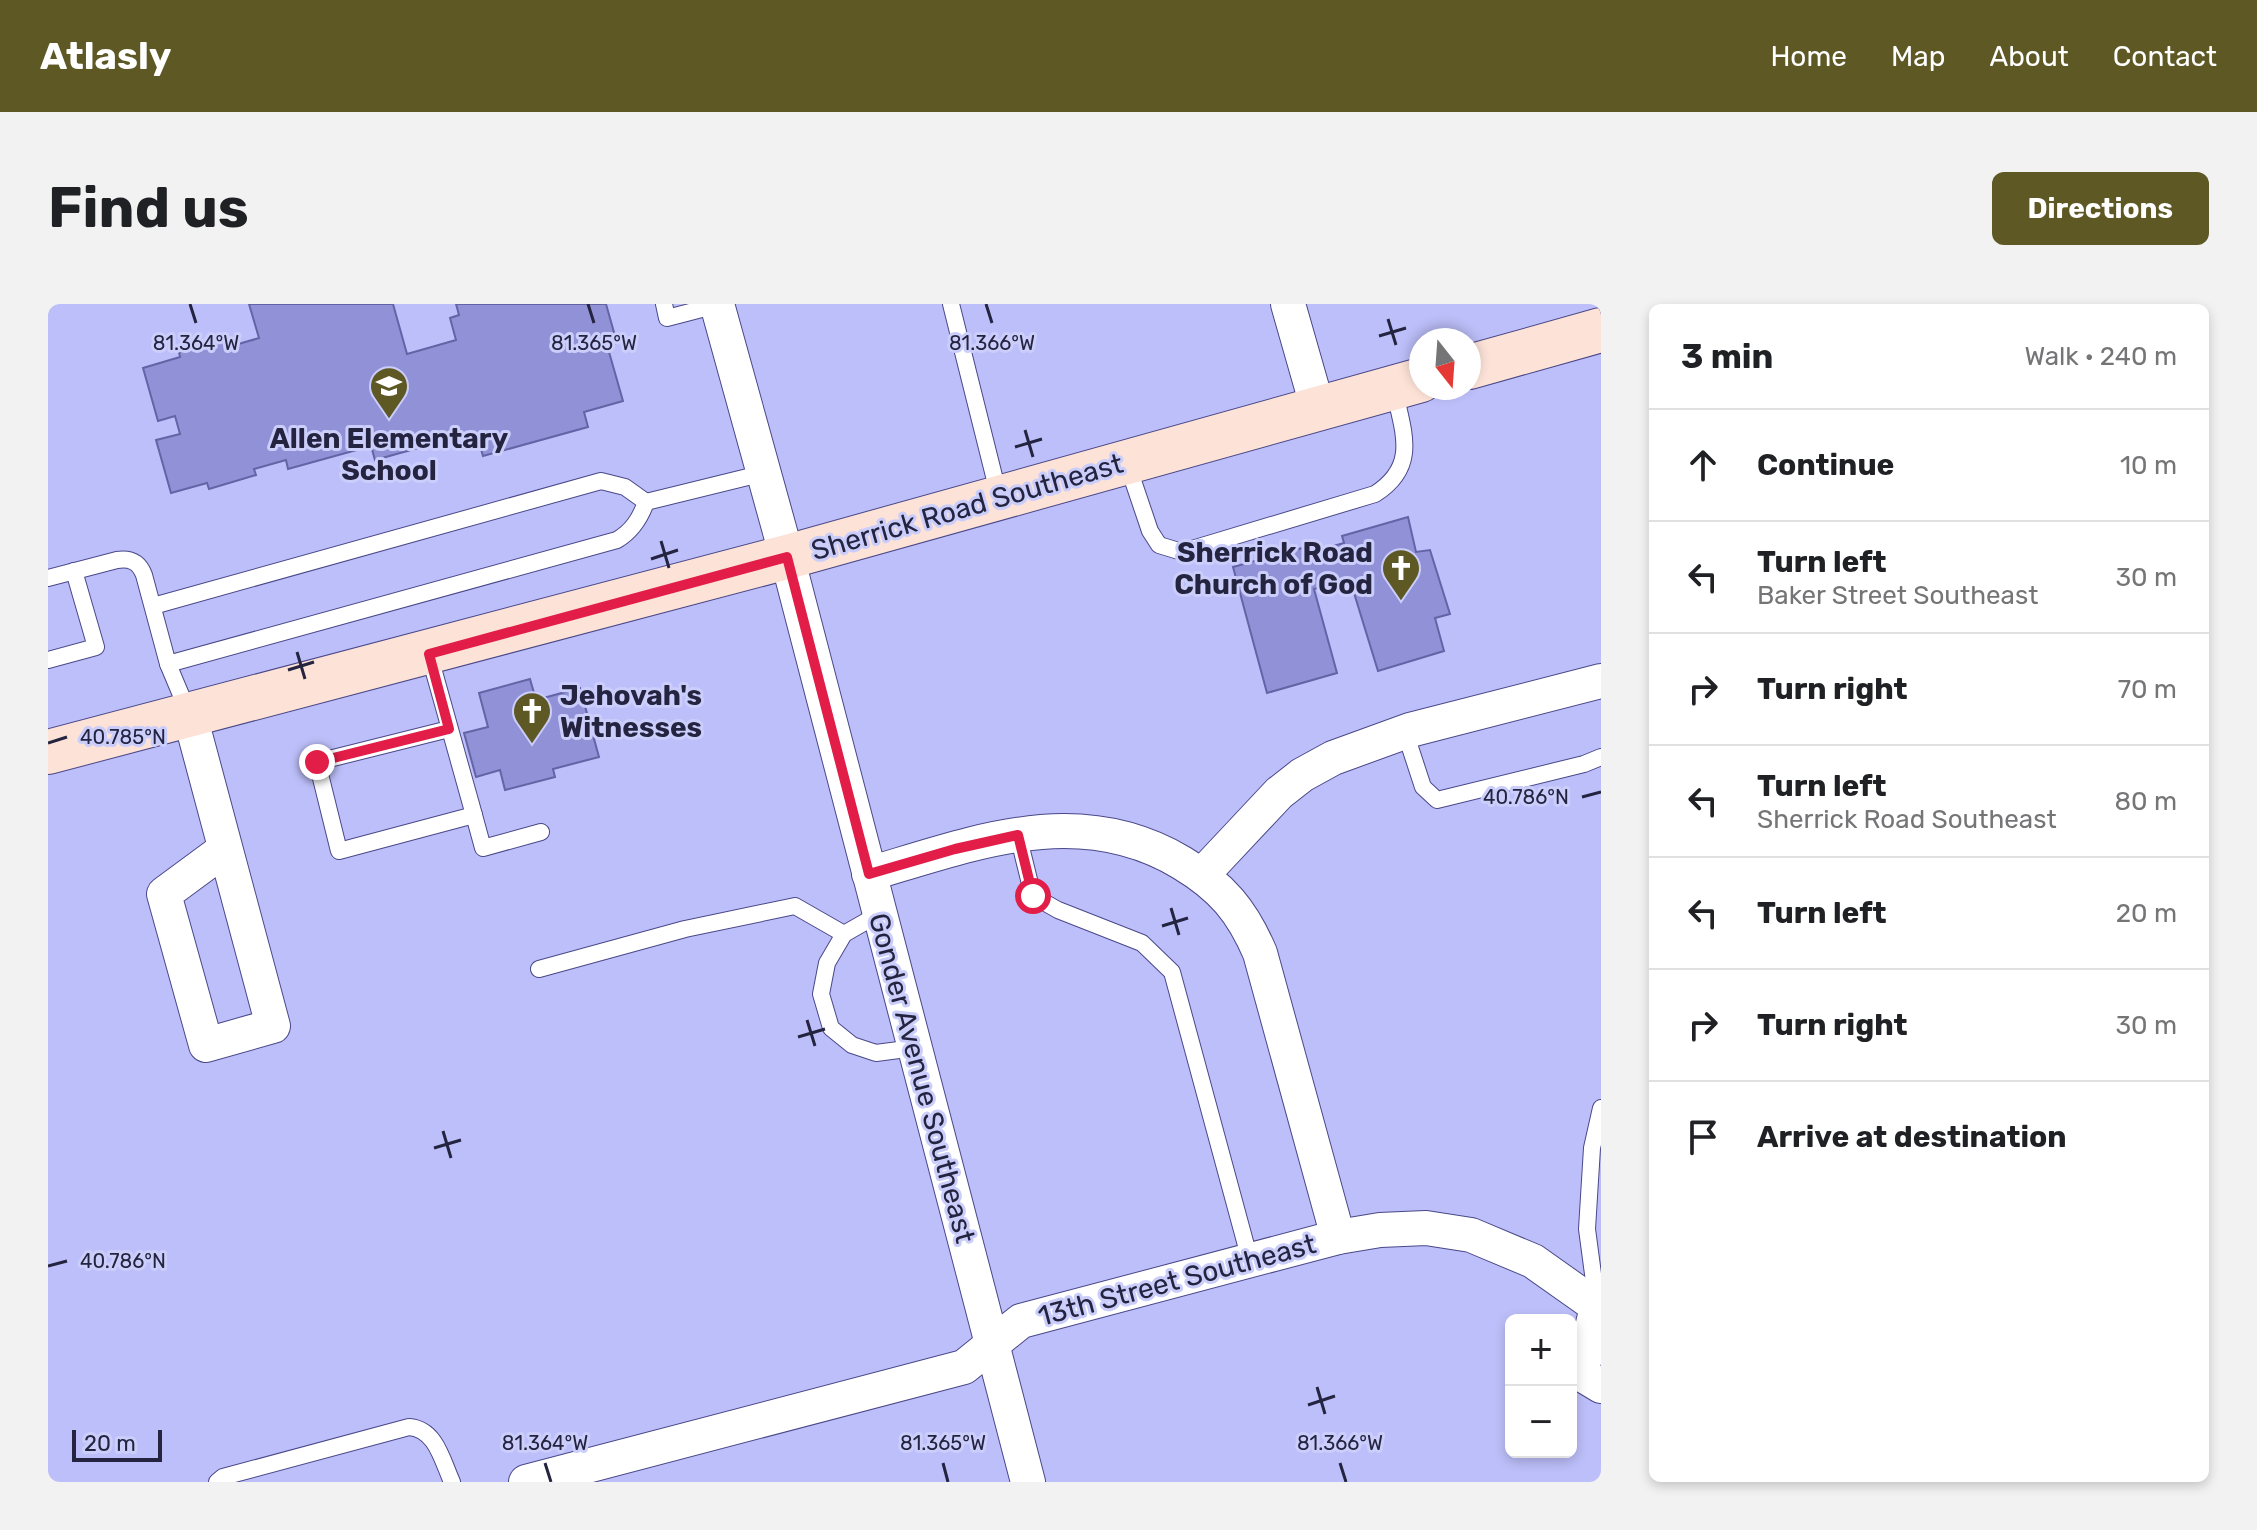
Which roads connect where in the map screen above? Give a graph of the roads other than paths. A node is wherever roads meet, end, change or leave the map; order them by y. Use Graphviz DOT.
graph roads {
  1 [pos="664,304"];
  2 [pos="717,304"];
  3 [pos="951,304"];
  4 [pos="1288,304"];
  5 [pos="1601,330"];
  6 [pos="1481,364"];
  7 [pos="1407,384"];
  8 [pos="1318,409"];
  9 [pos="1127,462"];
  10 [pos="764,473"];
  11 [pos="999,498"];
  12 [pos="646,502"];
  13 [pos="787,557"];
  14 [pos="74,571"];
  15 [pos="48,578"];
  16 [pos="153,606"];
  17 [pos="429,654"];
  18 [pos="48,660"];
  19 [pos="168,664"];
  20 [pos="1600,685"];
  21 [pos="190,716"];
  22 [pos="449,729"];
  23 [pos="1405,732"];
  24 [pos="48,752"];
  25 [pos="1601,757"];
  26 [pos="474,815"];
  27 [pos="541,832"];
  28 [pos="1018,835"];
  29 [pos="225,849"];
  30 [pos="869,874"];
  31 [pos="1202,875"];
  32 [pos="879,914"];
  33 [pos="844,934"];
  34 [pos="539,969"];
  35 [pos="914,1048"];
  36 [pos="1601,1108"];
  37 [pos="1338,1237"];
  38 [pos="1250,1260"];
  39 [pos="1599,1308"];
  40 [pos="991,1347"];
  41 [pos="1601,1386"];
  42 [pos="217,1482"];
  43 [pos="452,1482"];
  44 [pos="526,1482"];
  45 [pos="1028,1482"];
  1 -- 2 [label="lane"];
  2 -- 10 [label="street, Gonder Avenue Southeast"];
  3 -- 11 [label="lane"];
  4 -- 8 [label="street"];
  5 -- 6 [label="street"];
  7 -- 8 [label="street, Sherrick Road Southeast"];
  7 -- 9 [label="lane"];
  8 -- 9 [label="street, Sherrick Road Southeast"];
  9 -- 11 [label="street, Sherrick Road Southeast"];
  10 -- 12 [label="lane"];
  10 -- 13 [label="street, Gonder Avenue Southeast"];
  11 -- 13 [label="street, Sherrick Road Southeast"];
  12 -- 16 [label="lane"];
  12 -- 19 [label="lane"];
  13 -- 17 [label="street, Sherrick Road Southeast"];
  13 -- 30 [label="street, Gonder Avenue Southeast"];
  14 -- 15 [label="lane"];
  14 -- 16 [label="lane"];
  14 -- 18 [label="lane"];
  16 -- 19 [label="lane"];
  17 -- 21 [label="street, Sherrick Road Southeast"];
  17 -- 22 [label="lane"];
  19 -- 21 [label="lane"];
  20 -- 23 [label="street"];
  21 -- 24 [label="street, Sherrick Road Southeast"];
  21 -- 29 [label="street"];
  22 -- 26 [label="lane"];
  22 -- 26 [label="lane"];
  23 -- 25 [label="lane"];
  23 -- 31 [label="street"];
  26 -- 27 [label="lane"];
  28 -- 30 [label="street"];
  28 -- 31 [label="street"];
  28 -- 38 [label="lane"];
  29 -- 29 [label="street"];
  30 -- 32 [label="street, Gonder Avenue Southeast"];
  31 -- 37 [label="street"];
  32 -- 33 [label="lane"];
  32 -- 35 [label="street, Gonder Avenue Southeast"];
  33 -- 34 [label="lane"];
  33 -- 35 [label="lane"];
  35 -- 40 [label="street, Gonder Avenue Southeast"];
  36 -- 39 [label="lane"];
  37 -- 38 [label="street, 13th Street Southeast"];
  37 -- 39 [label="street, 13th Street Southeast"];
  38 -- 40 [label="street, 13th Street Southeast"];
  39 -- 41 [label="street"];
  40 -- 44 [label="street, 13th Street Southeast"];
  40 -- 45 [label="street, Gonder Avenue Southeast"];
  42 -- 43 [label="lane"];
}
